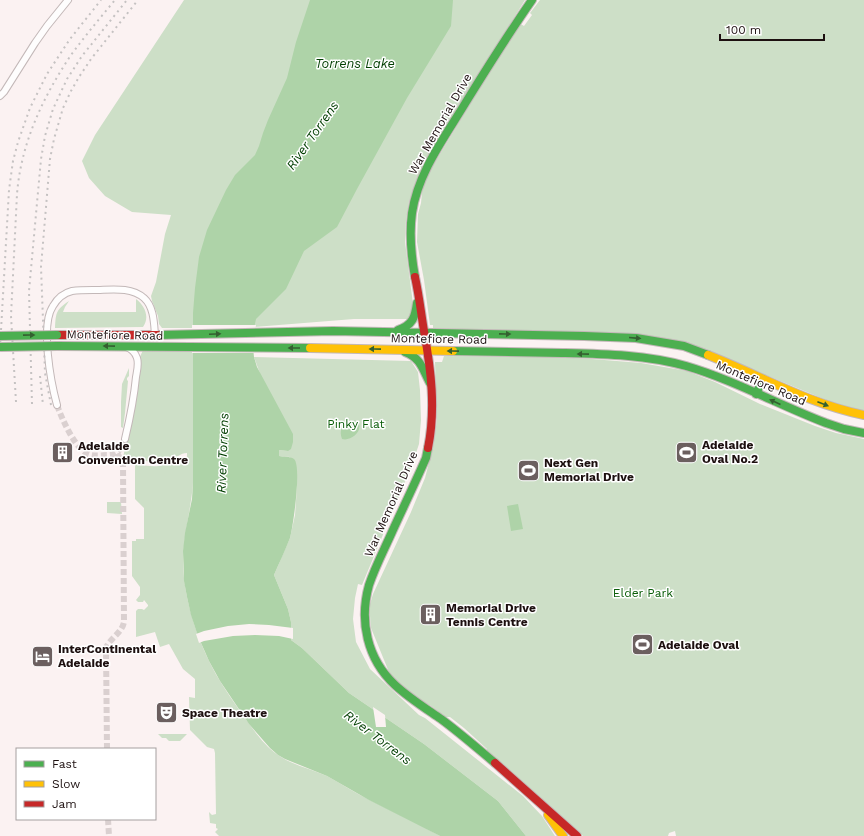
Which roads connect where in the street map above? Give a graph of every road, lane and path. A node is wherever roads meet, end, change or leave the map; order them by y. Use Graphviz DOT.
graph roads {
  1 [pos="68,0"];
  2 [pos="532,0"];
  3 [pos="0,96"];
  4 [pos="418,294"];
  5 [pos="387,332"];
  6 [pos="424,332"];
  7 [pos="154,335"];
  8 [pos="0,336"];
  9 [pos="0,347"];
  10 [pos="126,347"];
  11 [pos="149,348"];
  12 [pos="394,350"];
  13 [pos="428,350"];
  14 [pos="138,363"];
  15 [pos="763,378"];
  16 [pos="431,386"];
  17 [pos="756,394"];
  18 [pos="57,405"];
  19 [pos="864,415"];
  20 [pos="864,433"];
  21 [pos="125,439"];
  22 [pos="538,802"];
  23 [pos="563,836"];
  24 [pos="577,836"];
  1 -- 3 [label="street"];
  2 -- 4 [label="main road, War Memorial Drive"];
  4 -- 5 [label="main road"];
  4 -- 6 [label="main road, War Memorial Drive"];
  5 -- 6 [label="main road, Montefiore Road"];
  7 -- 5 [label="main road, Montefiore Road, one-way"];
  6 -- 13 [label="main road, War Memorial Drive"];
  6 -- 15 [label="main road, Montefiore Road, one-way"];
  8 -- 7 [label="main road, Montefiore Road, one-way, bridge"];
  7 -- 18 [label="street"];
  10 -- 9 [label="main road, Montefiore Road, one-way, bridge"];
  10 -- 11 [label="main road, Montefiore Road"];
  10 -- 14 [label="street"];
  12 -- 11 [label="main road, Montefiore Road, one-way"];
  11 -- 14 [label="street"];
  12 -- 13 [label="main road, Montefiore Road"];
  12 -- 16 [label="main road"];
  13 -- 16 [label="main road, War Memorial Drive"];
  17 -- 13 [label="main road, Montefiore Road, one-way"];
  14 -- 21 [label="street"];
  15 -- 17 [label="main road"];
  15 -- 19 [label="main road, Montefiore Road, one-way"];
  16 -- 22 [label="main road, War Memorial Drive"];
  20 -- 17 [label="main road, Montefiore Road, one-way"];
  22 -- 23 [label="main road"];
  22 -- 24 [label="main road, War Memorial Drive"];
}
